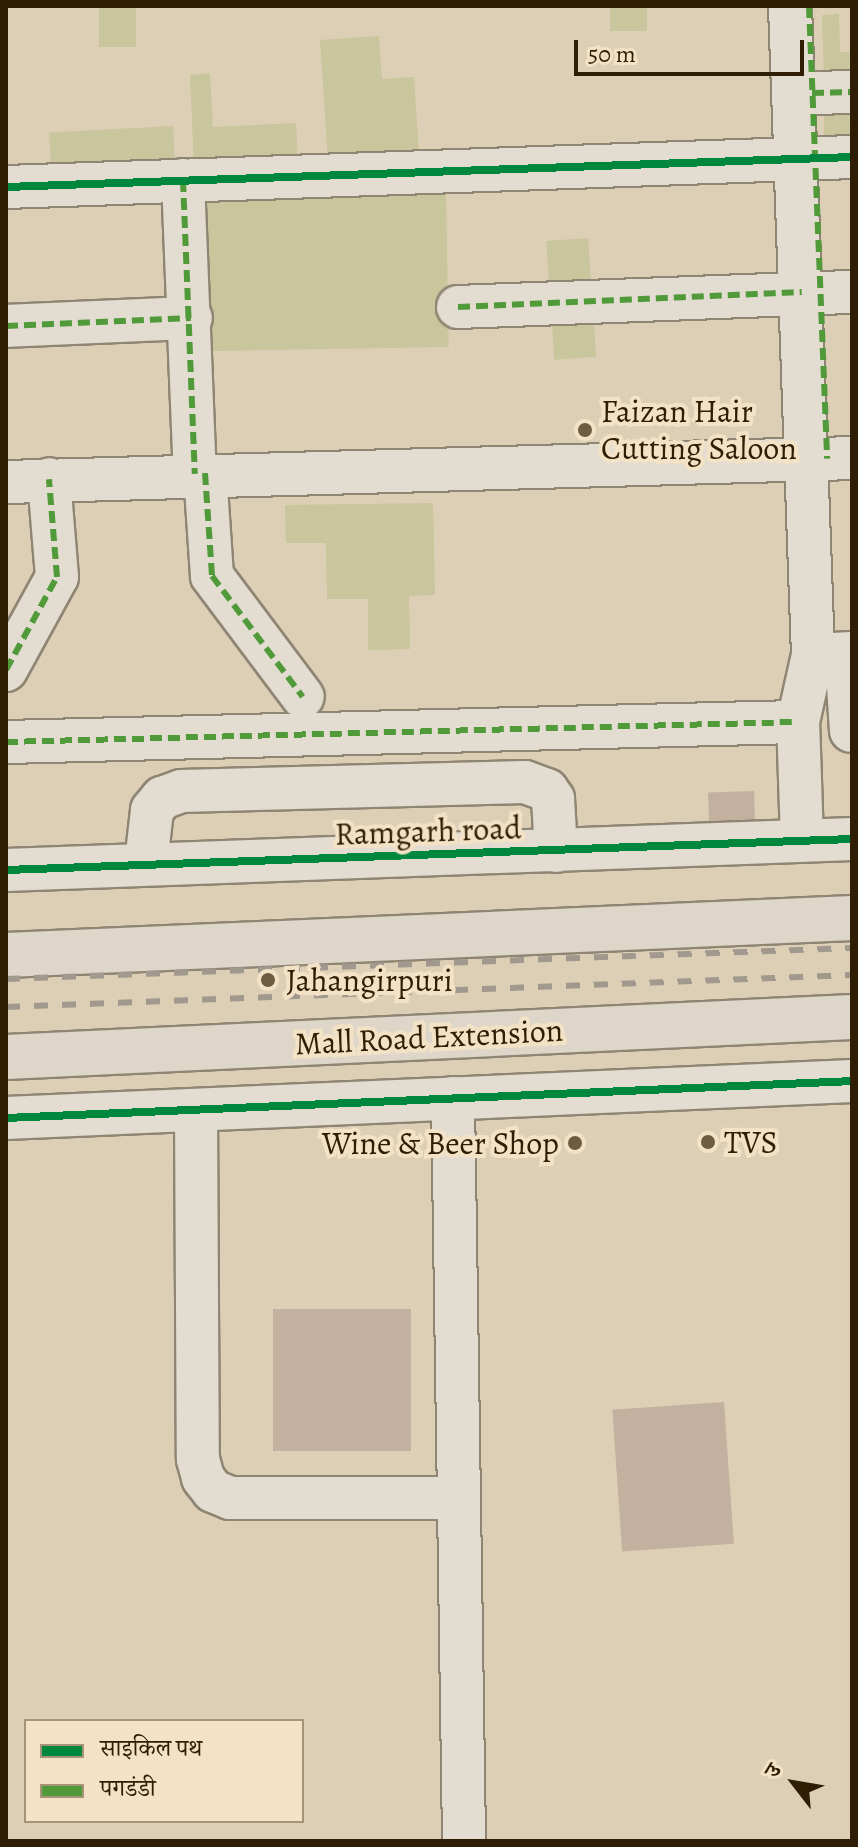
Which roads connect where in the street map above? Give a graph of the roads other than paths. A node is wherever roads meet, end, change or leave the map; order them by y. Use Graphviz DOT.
graph roads {
  1 [pos="790,6"];
  2 [pos="809,6"];
  3 [pos="832,93"];
  4 [pos="821,157"];
  5 [pos="183,180"];
  6 [pos="6,187"];
  7 [pos="825,292"];
  8 [pos="458,307"];
  9 [pos="191,318"];
  10 [pos="6,326"];
  11 [pos="829,459"];
  12 [pos="200,474"];
  13 [pos="49,479"];
  14 [pos="6,482"];
  15 [pos="837,654"];
  16 [pos="6,670"];
  17 [pos="303,697"];
  18 [pos="798,722"];
  19 [pos="851,731"];
  20 [pos="6,742"];
  21 [pos="852,839"];
  22 [pos="802,840"];
  23 [pos="556,851"];
  24 [pos="146,863"];
  25 [pos="6,870"];
  26 [pos="852,918"];
  27 [pos="6,955"];
  28 [pos="852,1017"];
  29 [pos="6,1057"];
  30 [pos="852,1081"];
  31 [pos="453,1098"];
  32 [pos="196,1110"];
  33 [pos="6,1118"];
  34 [pos="459,1498"];
  35 [pos="464,1841"];
  1 -- 4 [label="street"];
  2 -- 3 [label="street"];
  3 -- 4 [label="street"];
  4 -- 5 [label="street"];
  4 -- 7 [label="street"];
  5 -- 6 [label="street"];
  5 -- 9 [label="street"];
  7 -- 8 [label="street"];
  7 -- 11 [label="street"];
  9 -- 10 [label="street"];
  9 -- 12 [label="street"];
  11 -- 12 [label="street"];
  11 -- 15 [label="street"];
  12 -- 13 [label="street"];
  12 -- 17 [label="street"];
  13 -- 14 [label="street"];
  13 -- 16 [label="street"];
  15 -- 18 [label="street"];
  15 -- 19 [label="street"];
  18 -- 20 [label="street"];
  18 -- 22 [label="street"];
  21 -- 22 [label="street, Ramgarh road"];
  22 -- 23 [label="street, Ramgarh road"];
  23 -- 24 [label="street, Ramgarh road"];
  23 -- 24 [label="street"];
  24 -- 25 [label="street, Ramgarh road"];
  26 -- 27 [label="main road"];
  28 -- 29 [label="main road, Mall Road Extension"];
  30 -- 31 [label="street"];
  31 -- 32 [label="street"];
  31 -- 34 [label="street"];
  32 -- 33 [label="street"];
  32 -- 34 [label="street"];
  34 -- 35 [label="street"];
}
